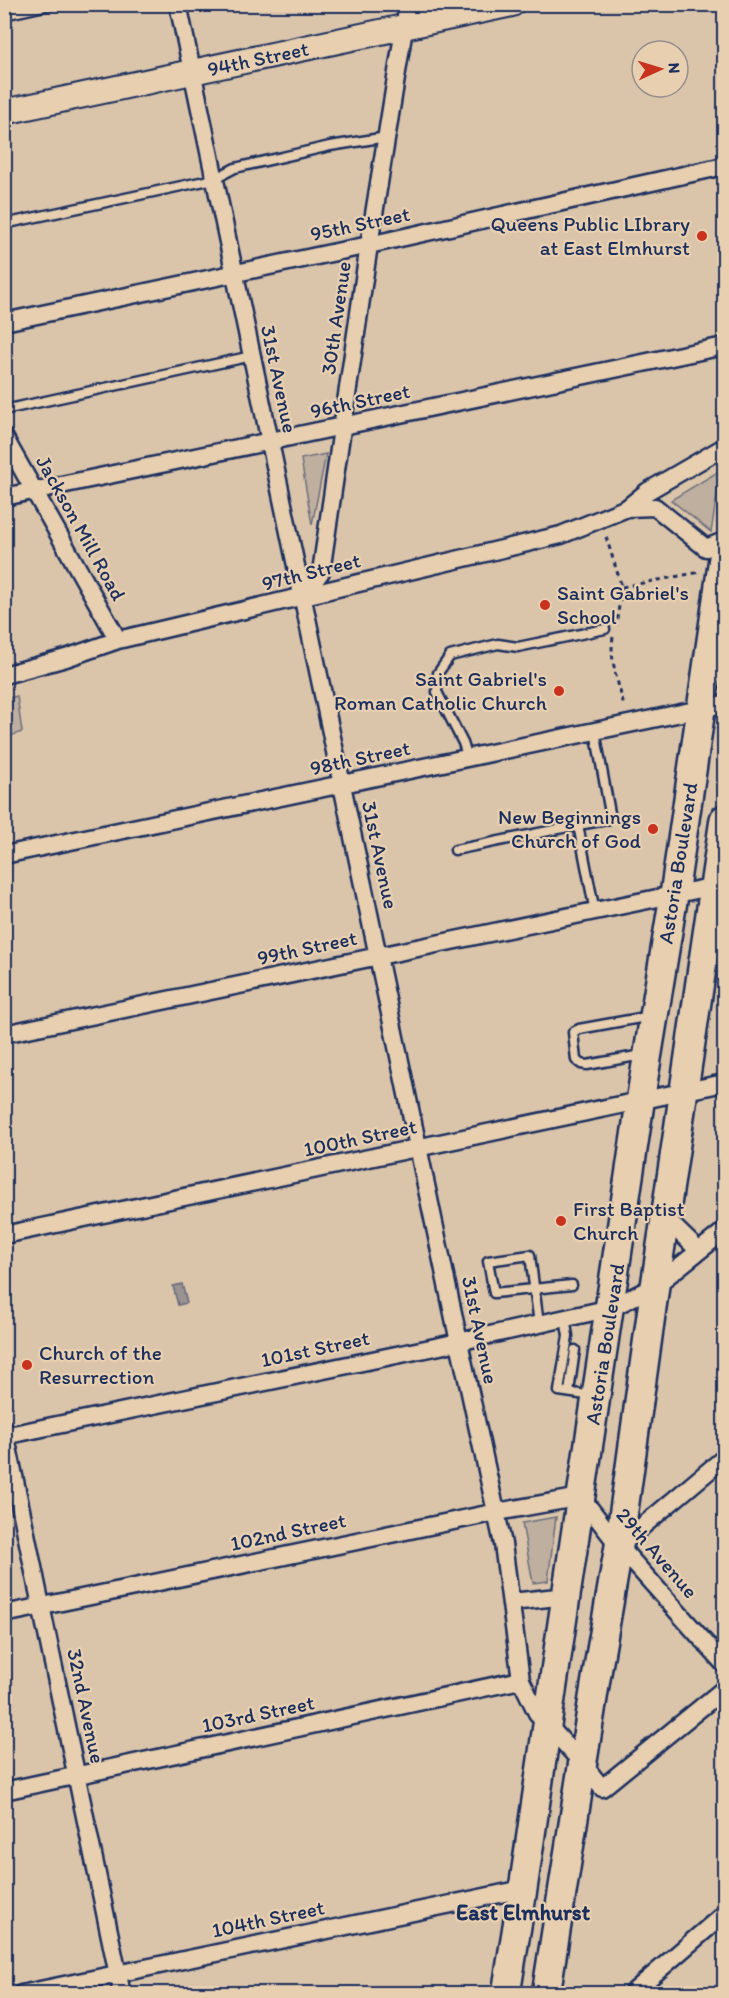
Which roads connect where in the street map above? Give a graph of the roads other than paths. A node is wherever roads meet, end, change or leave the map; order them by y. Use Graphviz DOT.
graph roads {
  1 [pos="54,4"];
  2 [pos="178,4"];
  3 [pos="512,4"];
  4 [pos="4,15"];
  5 [pos="406,16"];
  6 [pos="192,73"];
  7 [pos="4,112"];
  8 [pos="387,137"];
  9 [pos="724,166"];
  10 [pos="214,179"];
  11 [pos="4,224"];
  12 [pos="369,245"];
  13 [pos="234,274"];
  14 [pos="4,322"];
  15 [pos="724,346"];
  16 [pos="252,356"];
  17 [pos="4,410"];
  18 [pos="343,428"];
  19 [pos="4,437"];
  20 [pos="270,443"];
  21 [pos="724,447"];
  22 [pos="34,492"];
  23 [pos="4,497"];
  24 [pos="627,508"];
  25 [pos="724,541"];
  26 [pos="724,551"];
  27 [pos="303,597"];
  28 [pos="604,629"];
  29 [pos="118,640"];
  30 [pos="4,675"];
  31 [pos="713,706"];
  32 [pos="594,731"];
  33 [pos="468,758"];
  34 [pos="342,785"];
  35 [pos="724,819"];
  36 [pos="578,825"];
  37 [pos="455,850"];
  38 [pos="4,855"];
  39 [pos="674,895"];
  40 [pos="715,896"];
  41 [pos="594,912"];
  42 [pos="378,956"];
  43 [pos="654,1016"];
  44 [pos="4,1034"];
  45 [pos="648,1054"];
  46 [pos="724,1083"];
  47 [pos="684,1091"];
  48 [pos="641,1100"];
  49 [pos="418,1149"];
  50 [pos="665,1218"];
  51 [pos="724,1231"];
  52 [pos="4,1235"];
  53 [pos="699,1251"];
  54 [pos="572,1285"];
  55 [pos="535,1288"];
  56 [pos="633,1297"];
  57 [pos="565,1318"];
  58 [pos="539,1324"];
  59 [pos="459,1342"];
  60 [pos="584,1351"];
  61 [pos="597,1396"];
  62 [pos="5,1433"];
  63 [pos="724,1458"];
  64 [pos="581,1497"];
  65 [pos="497,1512"];
  66 [pos="620,1546"];
  67 [pos="566,1596"];
  68 [pos="512,1602"];
  69 [pos="42,1606"];
  70 [pos="4,1614"];
  71 [pos="724,1664"];
  72 [pos="521,1680"];
  73 [pos="724,1689"];
  74 [pos="542,1719"];
  75 [pos="583,1764"];
  76 [pos="77,1776"];
  77 [pos="4,1791"];
  78 [pos="523,1889"];
  79 [pos="724,1914"];
  80 [pos="118,1973"];
  81 [pos="21,1994"];
  82 [pos="122,1994"];
  83 [pos="506,1994"];
  84 [pos="546,1994"];
  85 [pos="631,1994"];
  1 -- 4 [label="lane"];
  2 -- 6 [label="street, 31st Avenue"];
  3 -- 5 [label="main road, 94th Street"];
  5 -- 6 [label="main road, 94th Street"];
  5 -- 8 [label="street, 30th Avenue"];
  6 -- 7 [label="main road, 94th Street"];
  6 -- 10 [label="street, 31st Avenue"];
  8 -- 10 [label="lane"];
  8 -- 12 [label="street, 30th Avenue"];
  9 -- 12 [label="street, 95th Street"];
  10 -- 11 [label="lane"];
  10 -- 13 [label="street, 31st Avenue"];
  12 -- 13 [label="street, 95th Street"];
  12 -- 18 [label="street, 30th Avenue"];
  13 -- 14 [label="street, 95th Street"];
  13 -- 16 [label="street, 31st Avenue"];
  15 -- 18 [label="street, 96th Street"];
  16 -- 17 [label="lane"];
  16 -- 20 [label="street, 31st Avenue"];
  18 -- 20 [label="street, 96th Street"];
  18 -- 27 [label="street, 30th Avenue"];
  19 -- 22 [label="street, Jackson Mill Road"];
  20 -- 22 [label="street, 96th Street"];
  20 -- 27 [label="street, 31st Avenue"];
  21 -- 24 [label="street, 97th Street"];
  22 -- 23 [label="street, 96th Street"];
  22 -- 29 [label="street, Jackson Mill Road"];
  24 -- 25 [label="street, 97th Street"];
  24 -- 27 [label="street, 97th Street"];
  26 -- 31 [label="main road, Astoria Boulevard"];
  27 -- 29 [label="street, 97th Street"];
  27 -- 34 [label="street, 31st Avenue"];
  28 -- 33 [label="lane"];
  29 -- 30 [label="street, 97th Street"];
  31 -- 32 [label="street, 98th Street"];
  31 -- 39 [label="main road, Astoria Boulevard"];
  32 -- 33 [label="street, 98th Street"];
  32 -- 36 [label="lane"];
  33 -- 34 [label="street, 98th Street"];
  34 -- 38 [label="street, 98th Street"];
  34 -- 42 [label="street, 31st Avenue"];
  35 -- 40 [label="main road, Astoria Boulevard"];
  36 -- 37 [label="lane"];
  36 -- 41 [label="lane"];
  39 -- 40 [label="street, 99th Street"];
  39 -- 41 [label="street, 99th Street"];
  39 -- 43 [label="main road, Astoria Boulevard"];
  40 -- 47 [label="main road, Astoria Boulevard"];
  41 -- 42 [label="street, 99th Street"];
  42 -- 44 [label="street, 99th Street"];
  42 -- 49 [label="street, 31st Avenue"];
  43 -- 45 [label="main road, Astoria Boulevard"];
  43 -- 45 [label="lane"];
  45 -- 48 [label="main road, Astoria Boulevard"];
  46 -- 47 [label="street, 100th Street"];
  47 -- 48 [label="street, 100th Street"];
  47 -- 50 [label="main road, Astoria Boulevard"];
  48 -- 49 [label="street, 100th Street"];
  48 -- 56 [label="main road, Astoria Boulevard"];
  49 -- 52 [label="street, 100th Street"];
  49 -- 59 [label="street, 31st Avenue"];
  50 -- 53 [label="street"];
  50 -- 56 [label="main road, Astoria Boulevard"];
  51 -- 53 [label="street"];
  53 -- 56 [label="street"];
  54 -- 55 [label="lane"];
  55 -- 55 [label="lane"];
  55 -- 58 [label="lane"];
  56 -- 57 [label="street, 101st Street"];
  56 -- 60 [label="main road, Astoria Boulevard"];
  56 -- 66 [label="main road, Astoria Boulevard"];
  57 -- 58 [label="street, 101st Street"];
  57 -- 60 [label="lane"];
  58 -- 59 [label="street, 101st Street"];
  59 -- 62 [label="street, 101st Street"];
  59 -- 65 [label="street, 31st Avenue"];
  60 -- 61 [label="main road, Astoria Boulevard"];
  60 -- 61 [label="lane"];
  61 -- 64 [label="main road, Astoria Boulevard"];
  62 -- 69 [label="street, 32nd Avenue"];
  63 -- 66 [label="street"];
  64 -- 65 [label="street, 102nd Street"];
  64 -- 66 [label="street, 29th Avenue"];
  64 -- 67 [label="main road, Astoria Boulevard"];
  65 -- 68 [label="street, 31st Avenue"];
  65 -- 69 [label="street, 102nd Street"];
  66 -- 71 [label="street, 29th Avenue"];
  66 -- 75 [label="main road, Astoria Boulevard"];
  67 -- 68 [label="street"];
  67 -- 74 [label="main road, Astoria Boulevard"];
  68 -- 72 [label="street, 31st Avenue"];
  69 -- 70 [label="street, 102nd Street"];
  69 -- 76 [label="street, 32nd Avenue"];
  72 -- 74 [label="street, 31st Avenue"];
  72 -- 76 [label="street, 103rd Street"];
  73 -- 75 [label="street, 31st Avenue"];
  74 -- 75 [label="street, 31st Avenue"];
  74 -- 78 [label="main road, Astoria Boulevard"];
  75 -- 84 [label="main road, Astoria Boulevard"];
  76 -- 77 [label="street, 103rd Street"];
  76 -- 80 [label="street, 32nd Avenue"];
  78 -- 80 [label="street, 104th Street"];
  78 -- 83 [label="main road, Astoria Boulevard"];
  79 -- 85 [label="street"];
  80 -- 81 [label="street, 104th Street"];
  80 -- 82 [label="street, 32nd Avenue"];
}
